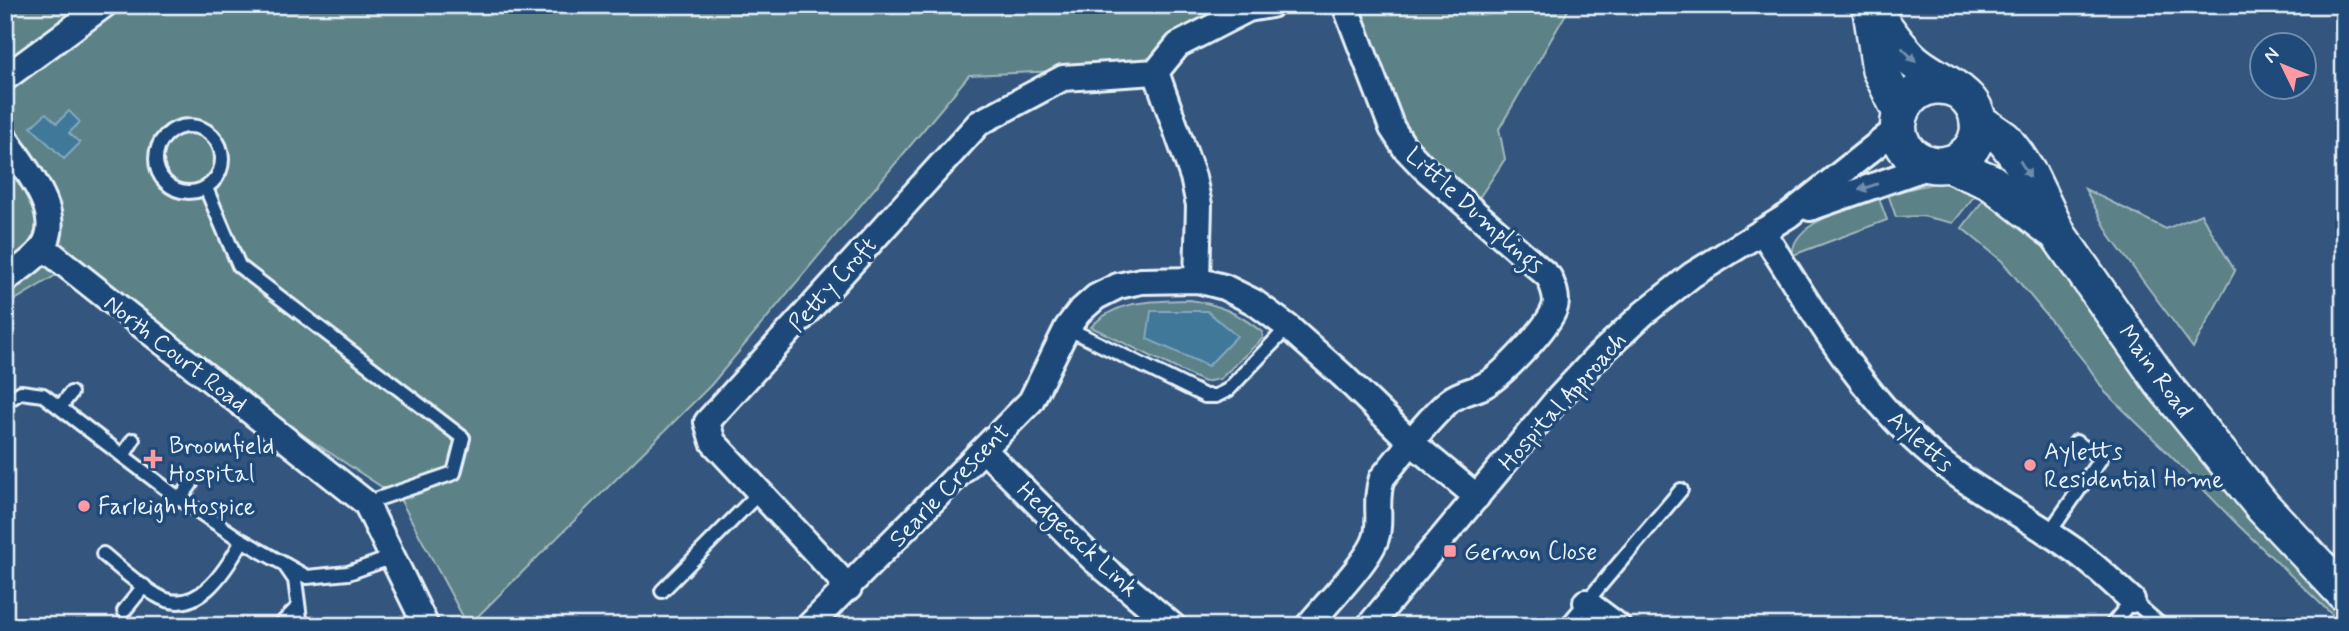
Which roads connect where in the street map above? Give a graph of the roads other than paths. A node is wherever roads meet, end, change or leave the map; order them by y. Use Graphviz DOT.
graph roads {
  1 [pos="104,5"];
  2 [pos="1271,5"];
  3 [pos="1345,5"];
  4 [pos="1870,6"];
  5 [pos="1156,72"];
  6 [pos="5,78"];
  7 [pos="1959,91"];
  8 [pos="1900,120"];
  9 [pos="1978,121"];
  10 [pos="5,138"];
  11 [pos="1940,165"];
  12 [pos="205,188"];
  13 [pos="1789,215"];
  14 [pos="1762,231"];
  15 [pos="2059,236"];
  16 [pos="43,247"];
  17 [pos="5,280"];
  18 [pos="1197,280"];
  19 [pos="1288,327"];
  20 [pos="1067,328"];
  21 [pos="71,393"];
  22 [pos="5,402"];
  23 [pos="60,407"];
  24 [pos="133,440"];
  25 [pos="2076,442"];
  26 [pos="1412,443"];
  27 [pos="984,450"];
  28 [pos="123,456"];
  29 [pos="191,484"];
  30 [pos="1681,490"];
  31 [pos="759,493"];
  32 [pos="1477,497"];
  33 [pos="180,499"];
  34 [pos="366,503"];
  35 [pos="2049,533"];
  36 [pos="243,541"];
  37 [pos="103,554"];
  38 [pos="393,557"];
  39 [pos="284,564"];
  40 [pos="144,586"];
  41 [pos="849,588"];
  42 [pos="662,591"];
  43 [pos="2344,593"];
  44 [pos="2132,600"];
  45 [pos="1586,603"];
  46 [pos="298,607"];
  47 [pos="124,611"];
  48 [pos="279,626"];
  49 [pos="301,626"];
  50 [pos="426,626"];
  51 [pos="809,626"];
  52 [pos="1173,626"];
  53 [pos="1308,626"];
  54 [pos="1369,626"];
  55 [pos="1566,626"];
  56 [pos="1618,626"];
  57 [pos="2111,626"];
  58 [pos="2162,626"];
  1 -- 6 [label="street"];
  2 -- 5 [label="street"];
  3 -- 26 [label="street, Little Dumplings"];
  4 -- 7 [label="main road, Main Road, one-way"];
  4 -- 8 [label="main road, Main Road"];
  5 -- 18 [label="street"];
  5 -- 31 [label="street, Petty Croft"];
  7 -- 8 [label="main road"];
  7 -- 9 [label="main road, Main Road"];
  8 -- 11 [label="main road, Main Road"];
  8 -- 13 [label="street, Hospital Approach"];
  9 -- 11 [label="main road"];
  9 -- 15 [label="main road, Main Road, one-way"];
  10 -- 16 [label="street"];
  11 -- 13 [label="street, Hospital Approach, one-way"];
  11 -- 15 [label="main road, Main Road"];
  12 -- 12 [label="lane"];
  12 -- 34 [label="lane"];
  13 -- 14 [label="street, Hospital Approach"];
  14 -- 32 [label="street, Hospital Approach"];
  14 -- 35 [label="street, Ayletts"];
  15 -- 43 [label="main road, Main Road"];
  16 -- 17 [label="street"];
  16 -- 34 [label="street, North Court Road"];
  18 -- 19 [label="street, Searle Crescent"];
  18 -- 20 [label="street, Searle Crescent"];
  19 -- 20 [label="lane"];
  19 -- 26 [label="street, Searle Crescent"];
  20 -- 27 [label="street, Searle Crescent"];
  21 -- 23 [label="lane"];
  22 -- 23 [label="lane"];
  23 -- 28 [label="lane"];
  24 -- 28 [label="lane"];
  25 -- 35 [label="lane"];
  26 -- 32 [label="street, Searle Crescent"];
  26 -- 53 [label="street"];
  27 -- 41 [label="street, Searle Crescent"];
  27 -- 52 [label="street, Hedgecock Link"];
  28 -- 33 [label="lane"];
  29 -- 33 [label="lane"];
  30 -- 45 [label="lane"];
  31 -- 41 [label="street, Petty Croft"];
  31 -- 42 [label="lane"];
  32 -- 54 [label="street, Hospital Approach"];
  33 -- 36 [label="lane"];
  34 -- 38 [label="street, North Court Road"];
  35 -- 44 [label="street, Ayletts"];
  36 -- 39 [label="lane"];
  36 -- 40 [label="lane"];
  37 -- 40 [label="lane"];
  38 -- 39 [label="lane"];
  38 -- 50 [label="street, North Court Road"];
  39 -- 46 [label="lane"];
  40 -- 47 [label="lane"];
  41 -- 51 [label="street, Searle Crescent"];
  44 -- 57 [label="lane"];
  44 -- 58 [label="lane"];
  45 -- 55 [label="lane"];
  45 -- 56 [label="street"];
  46 -- 48 [label="lane"];
  46 -- 49 [label="lane"];
}
